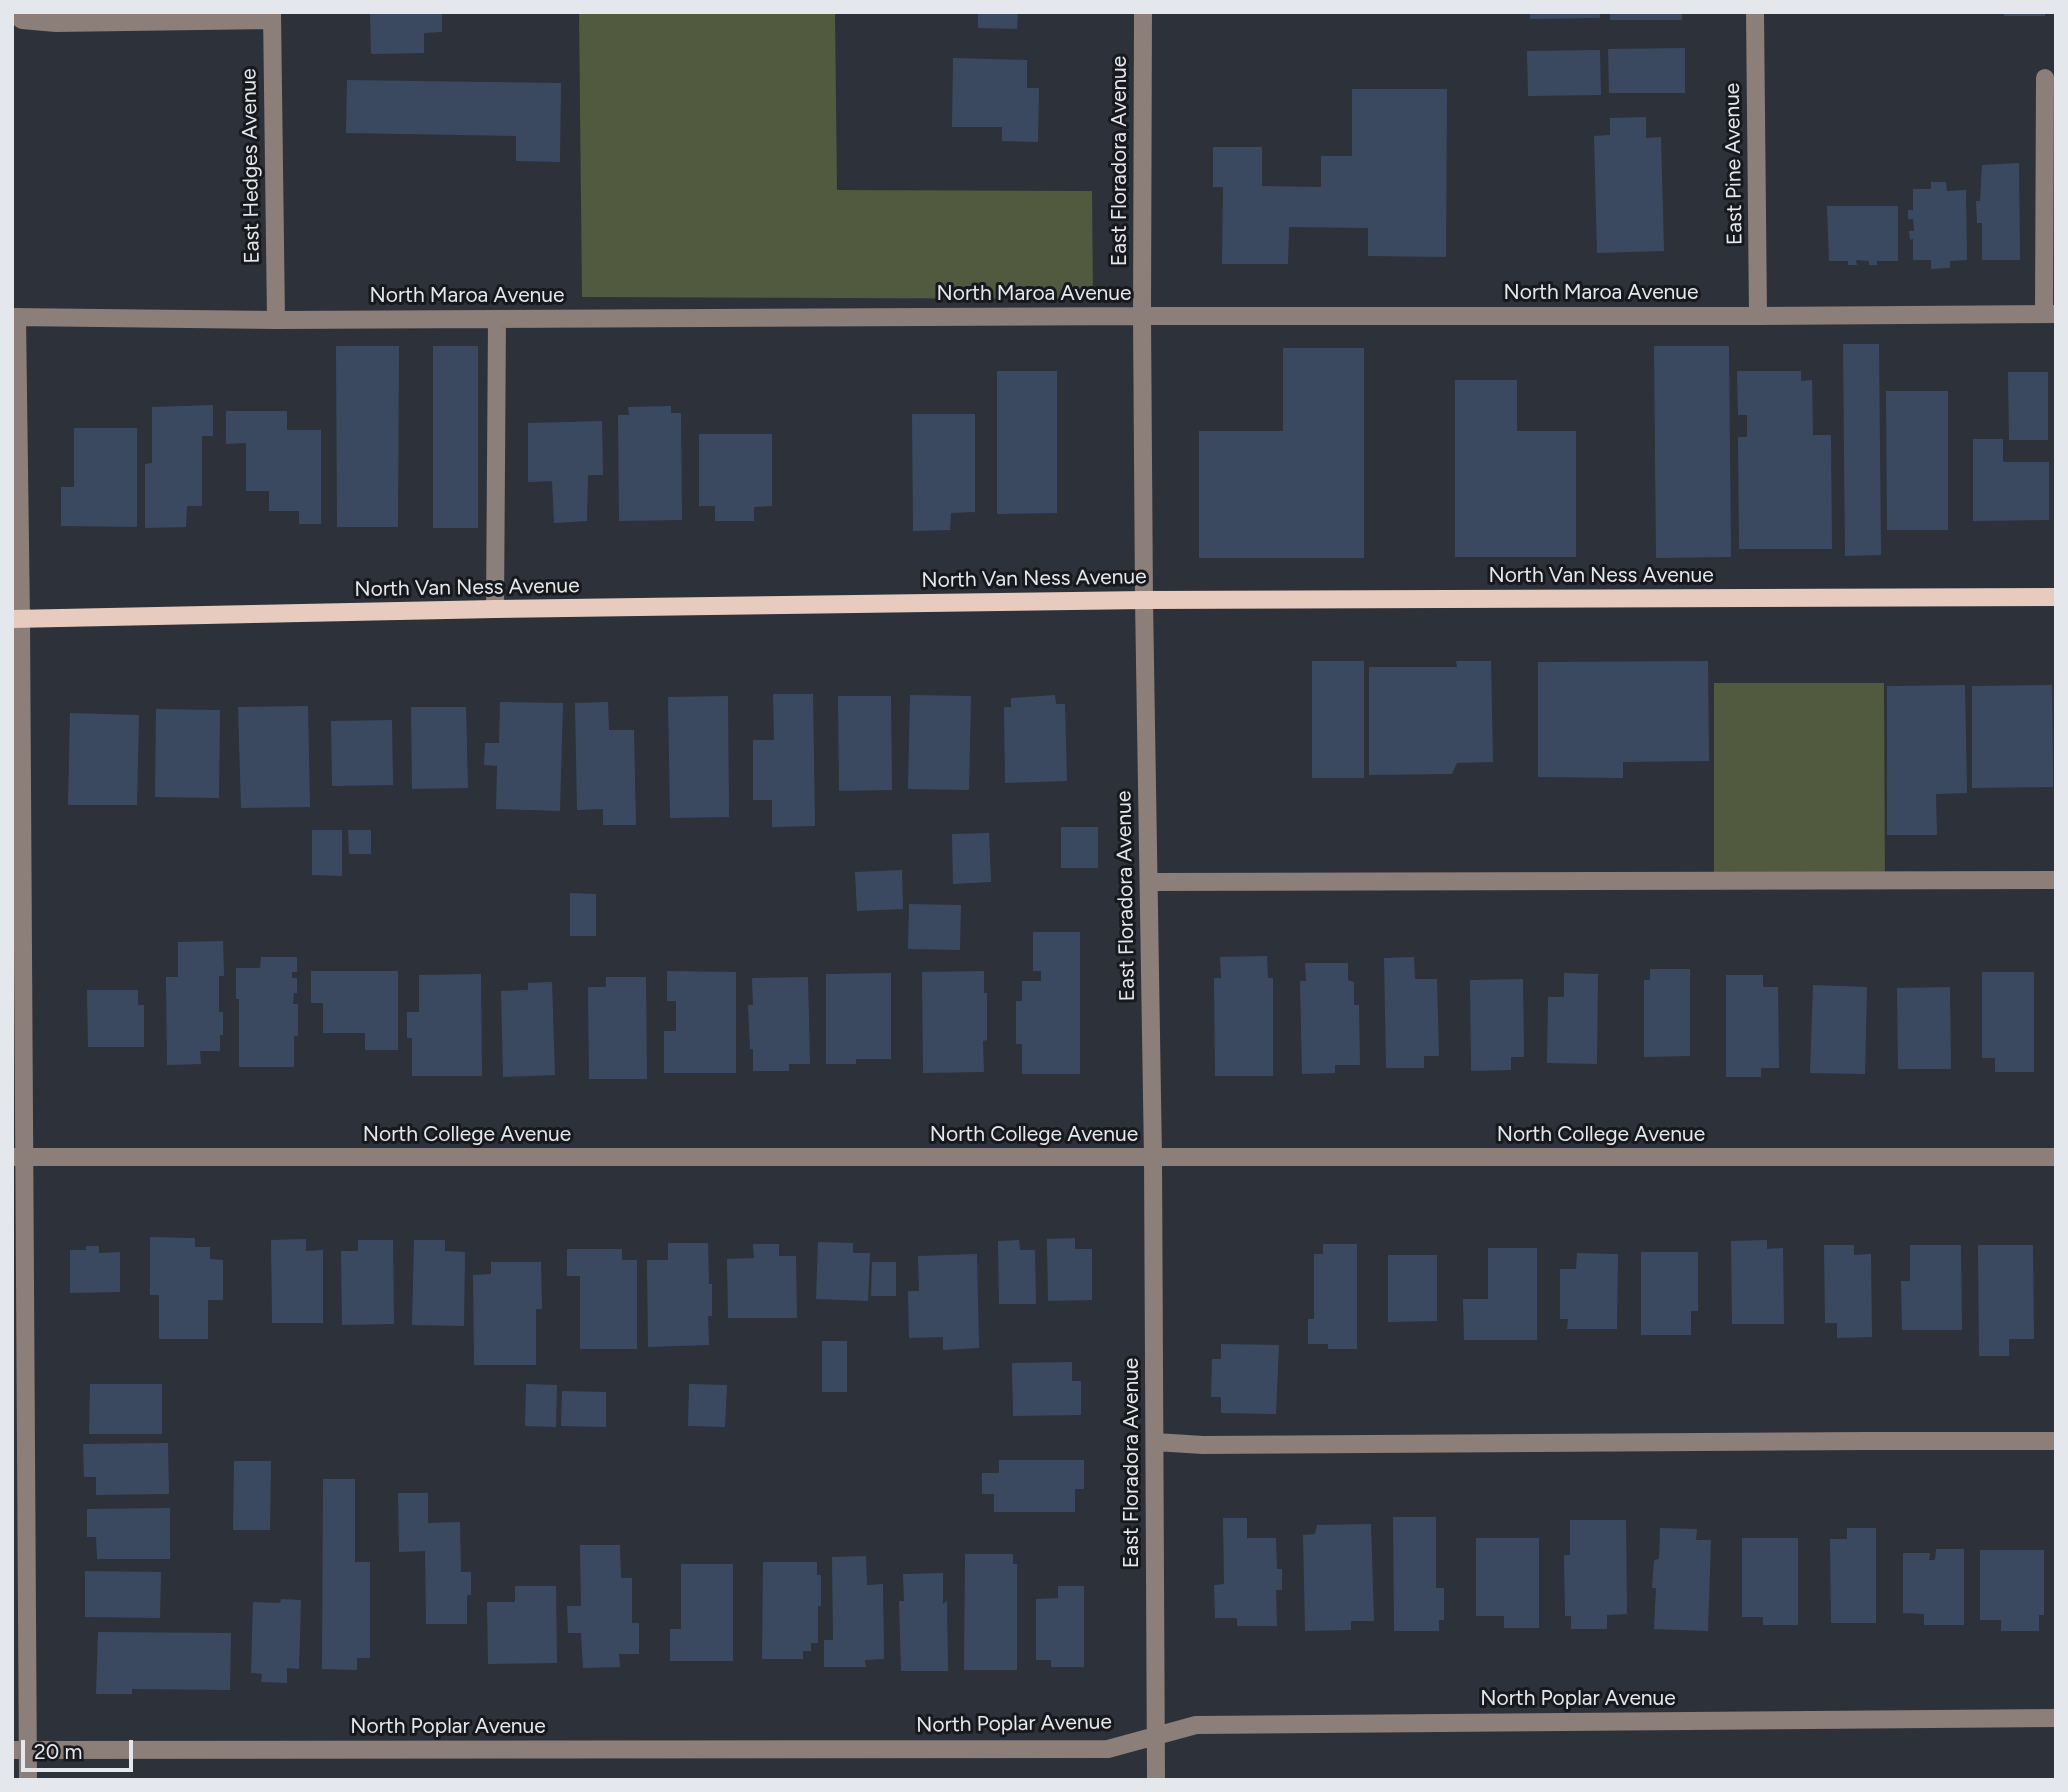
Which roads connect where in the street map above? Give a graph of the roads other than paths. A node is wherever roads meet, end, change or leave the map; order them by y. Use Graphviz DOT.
graph roads {
  1 [pos="12,12"];
  2 [pos="1143,12"];
  3 [pos="1755,12"];
  4 [pos="272,16"];
  5 [pos="2045,78"];
  6 [pos="2050,314"];
  7 [pos="1142,316"];
  8 [pos="1758,316"];
  9 [pos="15,317"];
  10 [pos="497,319"];
  11 [pos="276,320"];
  12 [pos="2056,597"];
  13 [pos="1144,600"];
  14 [pos="495,609"];
  15 [pos="16,619"];
  16 [pos="2056,880"];
  17 [pos="1149,882"];
  18 [pos="17,1157"];
  19 [pos="2056,1157"];
  20 [pos="1153,1158"];
  21 [pos="2056,1441"];
  22 [pos="1155,1442"];
  23 [pos="2056,1718"];
  24 [pos="1155,1737"];
  25 [pos="20,1750"];
  26 [pos="28,1780"];
  27 [pos="1156,1780"];
  1 -- 4 [label="street"];
  2 -- 7 [label="street, East Floradora Avenue"];
  3 -- 8 [label="street, East Pine Avenue"];
  4 -- 11 [label="street, East Hedges Avenue"];
  5 -- 6 [label="street"];
  6 -- 8 [label="street, North Maroa Avenue"];
  7 -- 8 [label="street, North Maroa Avenue"];
  7 -- 10 [label="street, North Maroa Avenue"];
  7 -- 13 [label="street, East Floradora Avenue"];
  9 -- 11 [label="street, North Maroa Avenue"];
  9 -- 15 [label="street"];
  10 -- 11 [label="street, North Maroa Avenue"];
  10 -- 14 [label="street"];
  12 -- 13 [label="main road, North Van Ness Avenue"];
  13 -- 14 [label="main road, North Van Ness Avenue"];
  13 -- 17 [label="street, East Floradora Avenue"];
  14 -- 15 [label="main road, North Van Ness Avenue"];
  15 -- 18 [label="street"];
  16 -- 17 [label="street"];
  17 -- 20 [label="street, East Floradora Avenue"];
  18 -- 20 [label="street, North College Avenue"];
  18 -- 25 [label="street"];
  19 -- 20 [label="street, North College Avenue"];
  20 -- 22 [label="street, East Floradora Avenue"];
  21 -- 22 [label="street"];
  22 -- 24 [label="street, East Floradora Avenue"];
  23 -- 24 [label="street, North Poplar Avenue"];
  24 -- 25 [label="street, North Poplar Avenue"];
  24 -- 27 [label="street, East Floradora Avenue"];
  25 -- 26 [label="street"];
}
